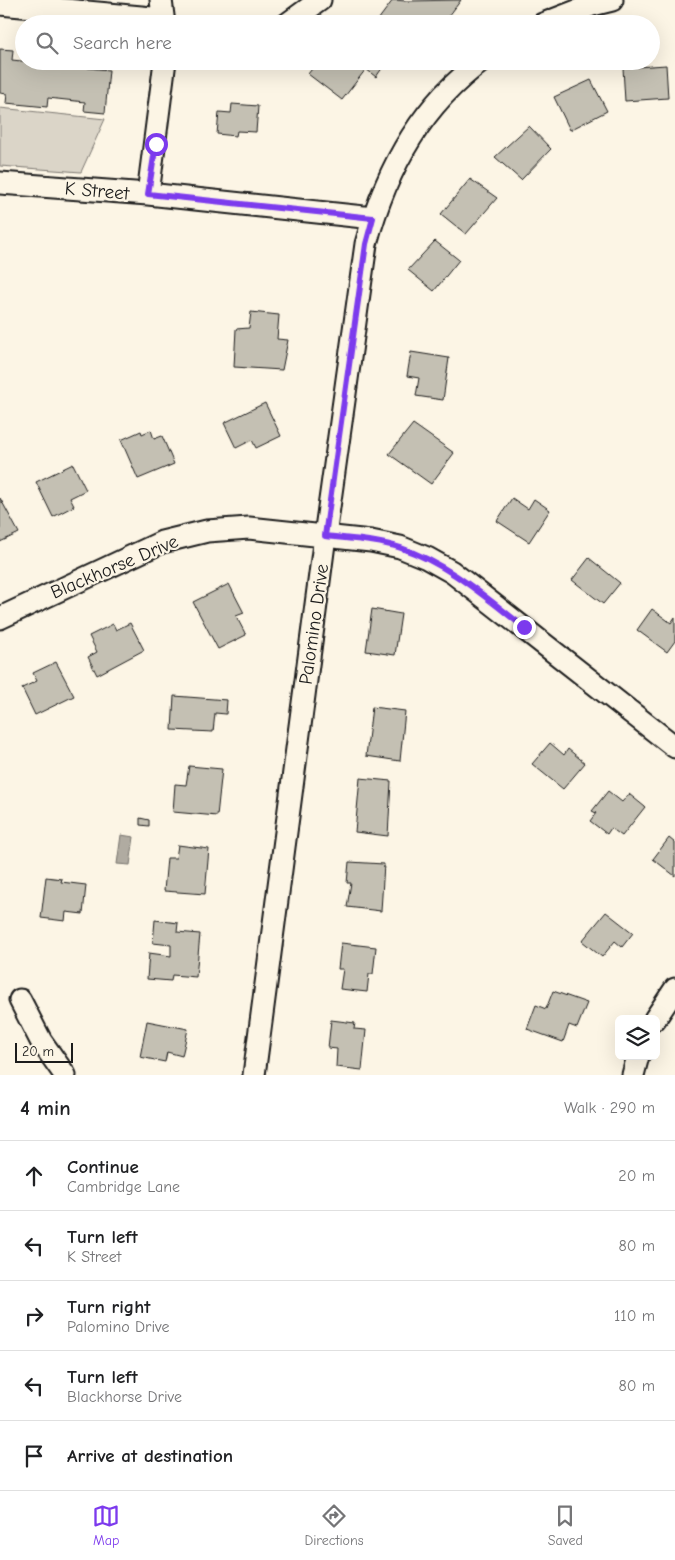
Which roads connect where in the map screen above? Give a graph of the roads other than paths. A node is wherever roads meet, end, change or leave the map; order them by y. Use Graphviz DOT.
graph roads {
  1 [pos="320,0"];
  2 [pos="612,0"];
  3 [pos="0,4"];
  4 [pos="163,14"];
  5 [pos="299,15"];
  6 [pos="569,15"];
  7 [pos="164,70"];
  8 [pos="472,70"];
  9 [pos="0,183"];
  10 [pos="148,194"];
  11 [pos="373,218"];
  12 [pos="325,536"];
  13 [pos="0,618"];
  14 [pos="675,747"];
  15 [pos="675,989"];
  16 [pos="20,1000"];
  17 [pos="657,1015"];
  18 [pos="637,1060"];
  19 [pos="65,1075"];
  20 [pos="254,1075"];
  21 [pos="633,1075"];
  1 -- 5 [label="street"];
  2 -- 6 [label="street"];
  3 -- 4 [label="street"];
  7 -- 10 [label="street"];
  8 -- 11 [label="street, Palomino Drive"];
  9 -- 10 [label="street, K Street"];
  10 -- 11 [label="street, K Street"];
  11 -- 12 [label="street, Palomino Drive"];
  12 -- 13 [label="street, Blackhorse Drive"];
  12 -- 14 [label="street, Blackhorse Drive"];
  12 -- 20 [label="street, Palomino Drive"];
  15 -- 17 [label="street"];
  16 -- 19 [label="street"];
  18 -- 21 [label="street"];
}
